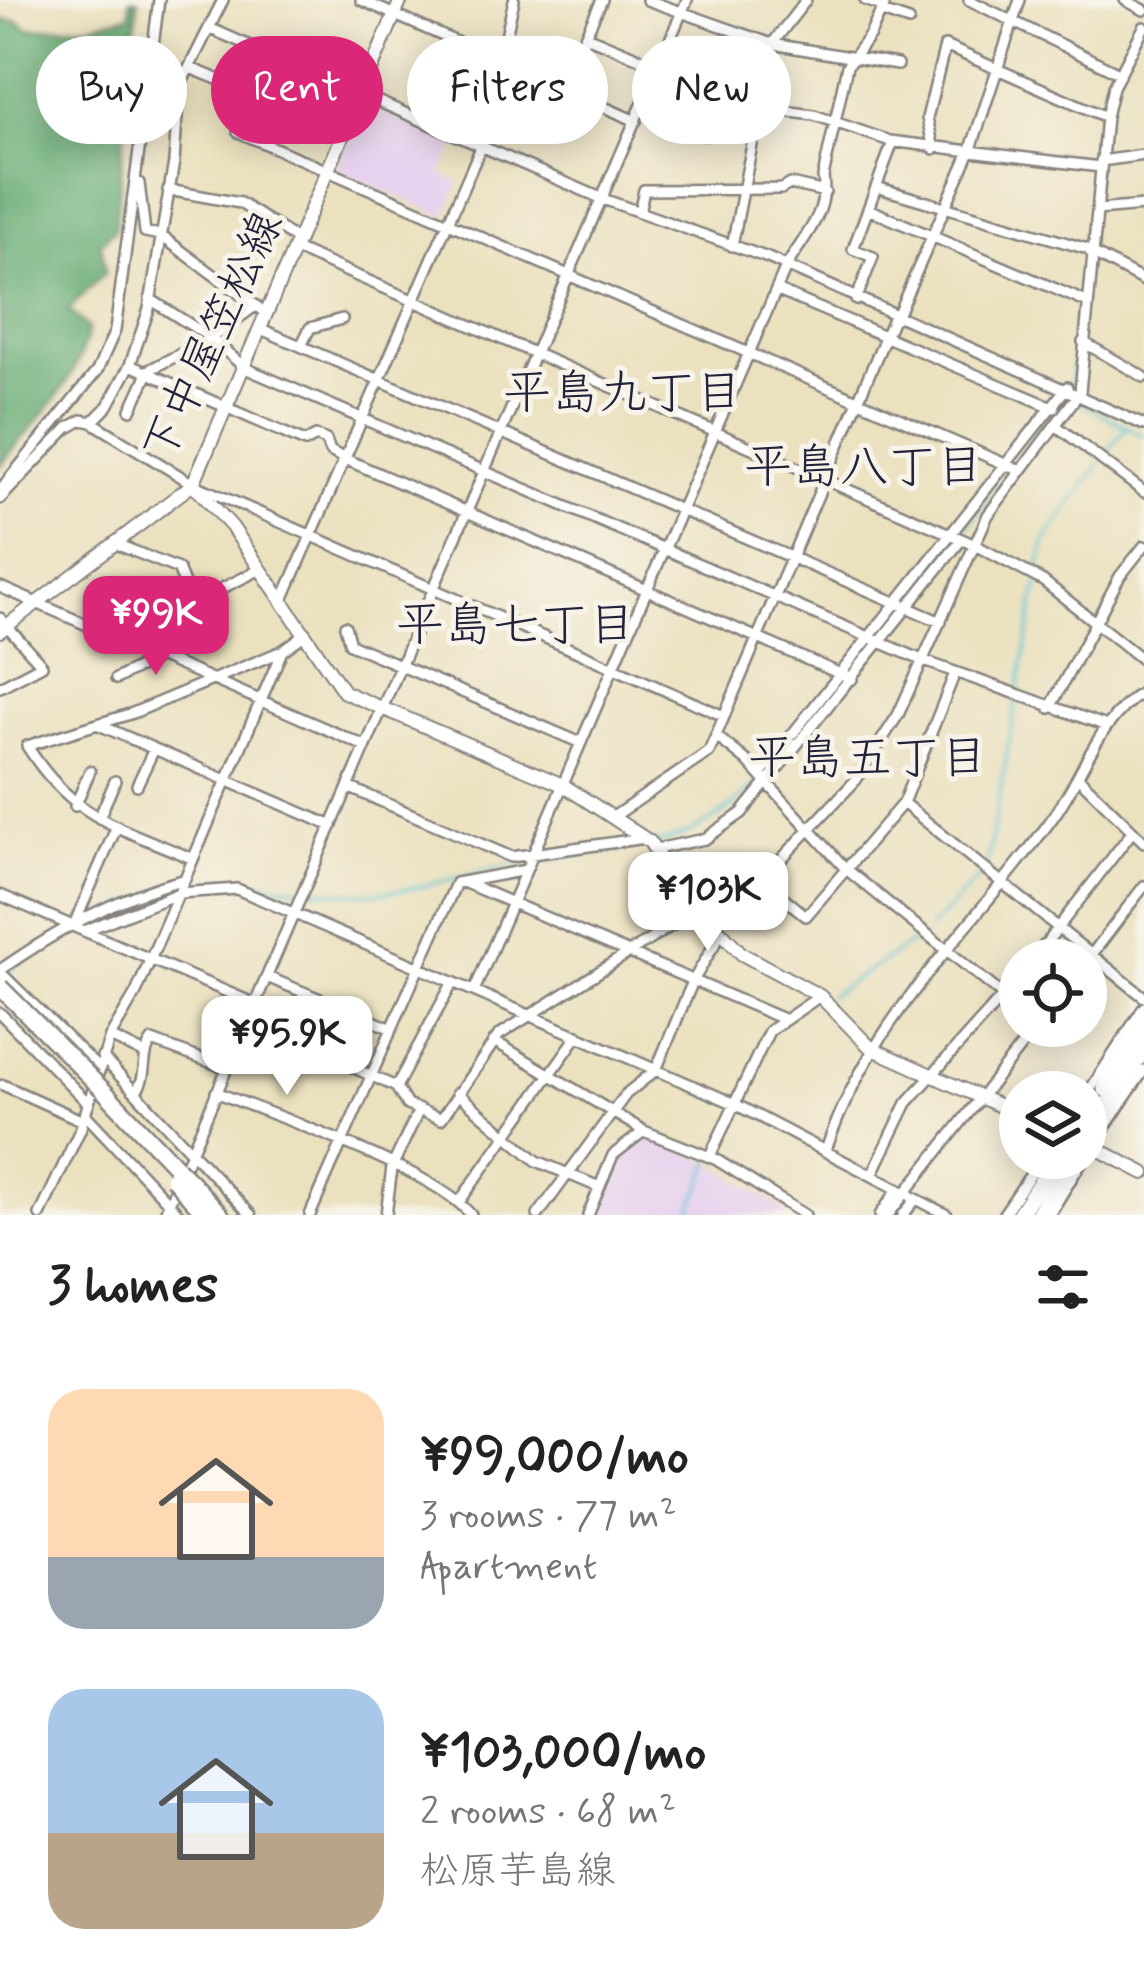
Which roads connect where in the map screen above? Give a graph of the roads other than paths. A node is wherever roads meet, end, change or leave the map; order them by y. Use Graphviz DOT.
graph roads {
  1 [pos="160,0"];
  2 [pos="223,0"];
  3 [pos="361,0"];
  4 [pos="514,0"];
  5 [pos="602,0"];
  6 [pos="647,0"];
  7 [pos="687,0"];
  8 [pos="806,0"];
  9 [pos="865,0"];
  10 [pos="969,0"];
  11 [pos="1020,0"];
  12 [pos="1125,0"];
  13 [pos="884,6"];
  14 [pos="398,7"];
  15 [pos="1144,10"];
  16 [pos="681,15"];
  17 [pos="1010,20"];
  18 [pos="909,21"];
  19 [pos="1144,27"];
  20 [pos="211,29"];
  21 [pos="227,36"];
  22 [pos="454,36"];
  23 [pos="506,36"];
  24 [pos="586,36"];
  25 [pos="672,36"];
  26 [pos="747,36"];
  27 [pos="778,36"];
  28 [pos="383,42"];
  29 [pos="791,47"];
  30 [pos="852,58"];
  31 [pos="897,65"];
  32 [pos="995,65"];
  33 [pos="190,68"];
  34 [pos="1115,71"];
  35 [pos="383,103"];
  36 [pos="791,114"];
  37 [pos="1103,115"];
  38 [pos="833,122"];
  39 [pos="632,130"];
  40 [pos="893,142"];
  41 [pos="341,144"];
  42 [pos="753,144"];
  43 [pos="482,146"];
  44 [pos="934,148"];
  45 [pos="971,149"];
  46 [pos="1144,154"];
  47 [pos="1098,165"];
  48 [pos="330,171"];
  49 [pos="137,177"];
  50 [pos="876,187"];
  51 [pos="745,188"];
  52 [pos="168,190"];
  53 [pos="825,192"];
  54 [pos="603,199"];
  55 [pos="1144,206"];
  56 [pos="868,208"];
  57 [pos="945,208"];
  58 [pos="1097,210"];
  59 [pos="639,212"];
  60 [pos="448,223"];
  61 [pos="160,235"];
  62 [pos="932,237"];
  63 [pos="297,245"];
  64 [pos="732,246"];
  65 [pos="1088,250"];
  66 [pos="786,267"];
  67 [pos="570,275"];
  68 [pos="1144,280"];
  69 [pos="776,290"];
  70 [pos="150,299"];
  71 [pos="856,300"];
  72 [pos="1082,300"];
  73 [pos="414,301"];
  74 [pos="255,306"];
  75 [pos="267,314"];
  76 [pos="895,317"];
  77 [pos="342,319"];
  78 [pos="261,329"];
  79 [pos="886,336"];
  80 [pos="211,338"];
  81 [pos="1083,342"];
  82 [pos="301,346"];
  83 [pos="749,353"];
  84 [pos="536,354"];
  85 [pos="130,365"];
  86 [pos="245,368"];
  87 [pos="146,372"];
  88 [pos="1144,377"];
  89 [pos="379,380"];
  90 [pos="1067,386"];
  91 [pos="1076,399"];
  92 [pos="859,400"];
  93 [pos="1054,408"];
  94 [pos="227,409"];
  95 [pos="131,410"];
  96 [pos="362,418"];
  97 [pos="92,422"];
  98 [pos="1144,425"];
  99 [pos="1058,427"];
  100 [pos="501,432"];
  101 [pos="715,432"];
  102 [pos="345,459"];
  103 [pos="1014,468"];
  104 [pos="484,472"];
  105 [pos="825,479"];
  106 [pos="193,484"];
  107 [pos="1144,492"];
  108 [pos="0,494"];
  109 [pos="681,510"];
  110 [pos="467,511"];
  111 [pos="312,536"];
  112 [pos="958,537"];
  113 [pos="116,544"];
  114 [pos="975,545"];
  115 [pos="1144,546"];
  116 [pos="664,550"];
  117 [pos="792,558"];
  118 [pos="261,569"];
  119 [pos="0,587"];
  120 [pos="434,588"];
  121 [pos="647,588"];
  122 [pos="774,598"];
  123 [pos="283,600"];
  124 [pos="191,602"];
  125 [pos="38,603"];
  126 [pos="903,606"];
  127 [pos="941,622"];
  128 [pos="1096,624"];
  129 [pos="2,625"];
  130 [pos="345,626"];
  131 [pos="304,635"];
  132 [pos="759,636"];
  133 [pos="1144,640"];
  134 [pos="875,641"];
  135 [pos="282,651"];
  136 [pos="146,652"];
  137 [pos="1134,653"];
  138 [pos="158,657"];
  139 [pos="924,661"];
  140 [pos="1144,661"];
  141 [pos="400,667"];
  142 [pos="613,668"];
  143 [pos="955,673"];
  144 [pos="847,677"];
  145 [pos="210,678"];
  146 [pos="116,679"];
  147 [pos="0,687"];
  148 [pos="1144,691"];
  149 [pos="261,701"];
  150 [pos="1050,708"];
  151 [pos="380,711"];
  152 [pos="724,716"];
  153 [pos="97,724"];
  154 [pos="1104,725"];
  155 [pos="716,736"];
  156 [pos="580,743"];
  157 [pos="365,746"];
  158 [pos="154,749"];
  159 [pos="90,771"];
  160 [pos="1078,777"];
  161 [pos="764,780"];
  162 [pos="115,781"];
  163 [pos="227,781"];
  164 [pos="562,784"];
  165 [pos="137,785"];
  166 [pos="348,787"];
  167 [pos="903,802"];
  168 [pos="75,806"];
  169 [pos="99,818"];
  170 [pos="614,818"];
  171 [pos="117,826"];
  172 [pos="332,826"];
  173 [pos="811,832"];
  174 [pos="1132,832"];
  175 [pos="1144,842"];
  176 [pos="651,844"];
  177 [pos="533,854"];
  178 [pos="193,859"];
  179 [pos="846,869"];
  180 [pos="526,870"];
  181 [pos="756,875"];
  182 [pos="463,882"];
  183 [pos="999,884"];
  184 [pos="182,886"];
  185 [pos="1144,886"];
  186 [pos="0,895"];
  187 [pos="512,903"];
  188 [pos="698,909"];
  189 [pos="294,914"];
  190 [pos="77,927"];
  191 [pos="1058,927"];
  192 [pos="722,933"];
  193 [pos="1049,939"];
  194 [pos="1070,939"];
  195 [pos="1104,939"];
  196 [pos="943,948"];
  197 [pos="630,953"];
  198 [pos="151,959"];
  199 [pos="418,966"];
  200 [pos="1107,971"];
  201 [pos="1,976"];
  202 [pos="267,977"];
  203 [pos="694,980"];
  204 [pos="453,982"];
  205 [pos="474,991"];
  206 [pos="999,993"];
  207 [pos="1144,997"];
  208 [pos="823,998"];
  209 [pos="0,1001"];
  210 [pos="256,1003"];
  211 [pos="999,1003"];
  212 [pos="1144,1007"];
  213 [pos="0,1013"];
  214 [pos="530,1015"];
  215 [pos="1144,1018"];
  216 [pos="783,1019"];
  217 [pos="390,1028"];
  218 [pos="1144,1031"];
  219 [pos="578,1035"];
  220 [pos="110,1037"];
  221 [pos="494,1041"];
  222 [pos="1020,1047"];
  223 [pos="871,1048"];
  224 [pos="1144,1053"];
  225 [pos="145,1054"];
  226 [pos="103,1057"];
  227 [pos="226,1068"];
  228 [pos="100,1070"];
  229 [pos="656,1070"];
  230 [pos="1144,1070"];
  231 [pos="1102,1071"];
  232 [pos="370,1076"];
  233 [pos="550,1077"];
  234 [pos="932,1079"];
  235 [pos="3,1085"];
  236 [pos="396,1087"];
  237 [pos="135,1092"];
  238 [pos="216,1092"];
  239 [pos="1109,1092"];
  240 [pos="457,1093"];
  241 [pos="1107,1097"];
  242 [pos="980,1099"];
  243 [pos="735,1104"];
  244 [pos="92,1106"];
  245 [pos="999,1107"];
  246 [pos="418,1112"];
  247 [pos="613,1112"];
  248 [pos="1107,1121"];
  249 [pos="644,1131"];
  250 [pos="507,1137"];
  251 [pos="340,1145"];
  252 [pos="826,1150"];
  253 [pos="190,1152"];
  254 [pos="1107,1157"];
  255 [pos="712,1158"];
  256 [pos="392,1167"];
  257 [pos="1144,1173"];
  258 [pos="569,1175"];
  259 [pos="872,1175"];
  260 [pos="1028,1179"];
  261 [pos="1046,1179"];
  262 [pos="1055,1179"];
  263 [pos="1069,1179"];
  264 [pos="599,1187"];
  265 [pos="182,1192"];
  266 [pos="906,1194"];
  267 [pos="460,1201"];
  268 [pos="1027,1213"];
  269 [pos="40,1215"];
  270 [pos="164,1215"];
  271 [pos="180,1215"];
  272 [pos="206,1215"];
  273 [pos="221,1215"];
  274 [pos="251,1215"];
  275 [pos="310,1215"];
  276 [pos="386,1215"];
  277 [pos="471,1215"];
  278 [pos="538,1215"];
  279 [pos="587,1215"];
  280 [pos="806,1215"];
  281 [pos="884,1215"];
  282 [pos="902,1215"];
  283 [pos="946,1215"];
  284 [pos="1003,1215"];
  285 [pos="1049,1215"];
  1 -- 49 [label="street"];
  2 -- 20 [label="street"];
  3 -- 14 [label="street"];
  4 -- 23 [label="street"];
  5 -- 24 [label="street"];
  6 -- 16 [label="street"];
  7 -- 16 [label="street"];
  8 -- 27 [label="street"];
  9 -- 13 [label="street"];
  10 -- 17 [label="street"];
  11 -- 17 [label="street"];
  12 -- 15 [label="street"];
  13 -- 18 [label="street"];
  13 -- 30 [label="street"];
  14 -- 22 [label="street"];
  14 -- 28 [label="main road, 下中屋笠松線"];
  16 -- 25 [label="street"];
  16 -- 26 [label="street"];
  17 -- 32 [label="street"];
  17 -- 34 [label="street"];
  19 -- 34 [label="street"];
  20 -- 21 [label="street"];
  20 -- 33 [label="street"];
  29 -- 30 [label="street"];
  30 -- 31 [label="street"];
  30 -- 38 [label="street"];
  32 -- 37 [label="street"];
  32 -- 44 [label="street"];
  32 -- 45 [label="street"];
  33 -- 48 [label="street"];
  33 -- 52 [label="street"];
  34 -- 37 [label="street"];
  35 -- 43 [label="street"];
  36 -- 38 [label="street"];
  37 -- 47 [label="street"];
  38 -- 40 [label="street"];
  38 -- 53 [label="street"];
  39 -- 54 [label="street"];
  40 -- 44 [label="street"];
  40 -- 50 [label="street"];
  41 -- 48 [label="main road, 下中屋笠松線"];
  42 -- 51 [label="street"];
  43 -- 54 [label="street"];
  43 -- 60 [label="street"];
  44 -- 45 [label="street"];
  45 -- 47 [label="street"];
  45 -- 57 [label="street"];
  46 -- 47 [label="street"];
  47 -- 58 [label="street"];
  48 -- 60 [label="street"];
  48 -- 63 [label="main road, 下中屋笠松線"];
  49 -- 61 [label="street"];
  49 -- 108 [label="street"];
  50 -- 56 [label="street"];
  50 -- 57 [label="street"];
  51 -- 53 [label="street"];
  51 -- 59 [label="street"];
  51 -- 64 [label="street"];
  52 -- 61 [label="street"];
  52 -- 63 [label="street"];
  53 -- 66 [label="street"];
  54 -- 59 [label="street"];
  54 -- 67 [label="street"];
  55 -- 58 [label="street"];
  56 -- 62 [label="street"];
  56 -- 71 [label="street"];
  57 -- 62 [label="street"];
  57 -- 65 [label="street"];
  58 -- 65 [label="street"];
  59 -- 64 [label="street"];
  60 -- 67 [label="street"];
  60 -- 73 [label="street"];
  61 -- 70 [label="street"];
  61 -- 74 [label="street"];
  62 -- 72 [label="street"];
  62 -- 76 [label="street"];
  63 -- 73 [label="street"];
  63 -- 75 [label="main road, 下中屋笠松線"];
  64 -- 66 [label="street"];
  65 -- 68 [label="street"];
  65 -- 72 [label="street"];
  66 -- 69 [label="street"];
  66 -- 71 [label="street"];
  67 -- 83 [label="street"];
  67 -- 84 [label="street"];
  69 -- 79 [label="street"];
  69 -- 83 [label="street"];
  70 -- 80 [label="street"];
  70 -- 85 [label="street"];
  71 -- 76 [label="street"];
  72 -- 81 [label="street"];
  73 -- 84 [label="street"];
  73 -- 89 [label="street"];
  74 -- 75 [label="street"];
  74 -- 80 [label="street"];
  75 -- 78 [label="main road, 下中屋笠松線"];
  76 -- 79 [label="street"];
  76 -- 90 [label="street"];
  77 -- 82 [label="street"];
  78 -- 82 [label="street"];
  78 -- 86 [label="main road, 下中屋笠松線"];
  79 -- 92 [label="street"];
  79 -- 93 [label="street"];
  80 -- 86 [label="street"];
  80 -- 87 [label="street"];
  81 -- 88 [label="street"];
  81 -- 91 [label="street"];
  82 -- 89 [label="street"];
  83 -- 92 [label="street"];
  83 -- 101 [label="street"];
  84 -- 100 [label="street"];
  84 -- 101 [label="street"];
  85 -- 87 [label="street"];
  85 -- 97 [label="street"];
  86 -- 94 [label="main road, 下中屋笠松線"];
  86 -- 96 [label="street"];
  87 -- 94 [label="street"];
  87 -- 95 [label="street"];
  89 -- 96 [label="street"];
  89 -- 100 [label="street"];
  90 -- 91 [label="street"];
  90 -- 93 [label="street"];
  91 -- 98 [label="street"];
  91 -- 99 [label="street"];
  92 -- 103 [label="street"];
  92 -- 105 [label="street"];
  93 -- 103 [label="street"];
  94 -- 102 [label="street"];
  94 -- 106 [label="main road, 下中屋笠松線"];
  96 -- 102 [label="street"];
  96 -- 104 [label="street"];
  97 -- 106 [label="street"];
  97 -- 108 [label="street"];
  99 -- 103 [label="street"];
  99 -- 107 [label="street"];
  100 -- 104 [label="street"];
  100 -- 109 [label="street"];
  101 -- 105 [label="street"];
  101 -- 109 [label="street"];
  102 -- 110 [label="street"];
  102 -- 111 [label="street"];
  103 -- 112 [label="street"];
  103 -- 114 [label="street"];
  104 -- 110 [label="street"];
  104 -- 116 [label="street"];
  105 -- 112 [label="street"];
  105 -- 117 [label="street"];
  106 -- 111 [label="street"];
  106 -- 113 [label="main road, 下中屋笠松線"];
  106 -- 118 [label="main road"];
  109 -- 116 [label="street"];
  109 -- 117 [label="street"];
  110 -- 120 [label="street"];
  110 -- 121 [label="street"];
  111 -- 120 [label="street"];
  111 -- 123 [label="street"];
  112 -- 114 [label="street"];
  112 -- 126 [label="street"];
  113 -- 124 [label="street"];
  113 -- 125 [label="main road, 下中屋笠松線"];
  114 -- 127 [label="street"];
  114 -- 128 [label="street"];
  115 -- 128 [label="street"];
  116 -- 121 [label="street"];
  116 -- 122 [label="street"];
  117 -- 122 [label="street"];
  117 -- 126 [label="street"];
  118 -- 123 [label="main road"];
  118 -- 124 [label="street"];
  119 -- 125 [label="street"];
  120 -- 141 [label="street"];
  120 -- 142 [label="street"];
  121 -- 132 [label="street"];
  121 -- 142 [label="street"];
  122 -- 132 [label="street"];
  122 -- 134 [label="street"];
  123 -- 131 [label="main road"];
  124 -- 136 [label="street"];
  125 -- 129 [label="main road, 下中屋笠松線"];
  125 -- 136 [label="street"];
  126 -- 127 [label="street"];
  126 -- 134 [label="street"];
  127 -- 139 [label="street"];
  128 -- 137 [label="street"];
  128 -- 150 [label="street"];
  129 -- 147 [label="street"];
  130 -- 141 [label="street"];
  131 -- 135 [label="street"];
  131 -- 151 [label="main road"];
  132 -- 144 [label="street"];
  132 -- 152 [label="street"];
  133 -- 137 [label="street"];
  134 -- 139 [label="street"];
  134 -- 144 [label="street"];
  135 -- 145 [label="street"];
  135 -- 149 [label="street"];
  136 -- 138 [label="street"];
  137 -- 140 [label="street"];
  138 -- 145 [label="street"];
  138 -- 146 [label="street"];
  139 -- 143 [label="street"];
  139 -- 173 [label="street"];
  141 -- 151 [label="street"];
  141 -- 156 [label="street"];
  142 -- 152 [label="street"];
  142 -- 156 [label="street"];
  143 -- 150 [label="street"];
  143 -- 167 [label="street"];
  144 -- 161 [label="street"];
  145 -- 149 [label="street"];
  145 -- 153 [label="street"];
  148 -- 154 [label="street"];
  149 -- 157 [label="street"];
  149 -- 163 [label="street"];
  150 -- 154 [label="street"];
  151 -- 157 [label="street"];
  151 -- 164 [label="main road"];
  152 -- 155 [label="street"];
  153 -- 158 [label="street"];
  153 -- 168 [label="street"];
  154 -- 160 [label="street"];
  155 -- 161 [label="street"];
  155 -- 170 [label="street"];
  156 -- 164 [label="street"];
  157 -- 166 [label="street"];
  158 -- 163 [label="street"];
  158 -- 165 [label="street"];
  159 -- 168 [label="street"];
  160 -- 174 [label="street"];
  160 -- 183 [label="street"];
  161 -- 173 [label="street"];
  161 -- 176 [label="street"];
  162 -- 169 [label="street"];
  163 -- 172 [label="street"];
  163 -- 178 [label="street"];
  164 -- 170 [label="main road"];
  164 -- 177 [label="street"];
  166 -- 172 [label="street"];
  166 -- 177 [label="street"];
  167 -- 179 [label="street"];
  167 -- 183 [label="street"];
  168 -- 169 [label="street"];
  169 -- 171 [label="street"];
  170 -- 176 [label="main road"];
  171 -- 178 [label="street"];
  171 -- 190 [label="street"];
  172 -- 189 [label="street"];
  173 -- 179 [label="street"];
  173 -- 181 [label="street"];
  174 -- 175 [label="street"];
  174 -- 191 [label="street"];
  176 -- 177 [label="street"];
  176 -- 188 [label="main road"];
  177 -- 180 [label="street"];
  178 -- 184 [label="street"];
  179 -- 181 [label="street"];
  179 -- 196 [label="street"];
  180 -- 182 [label="street"];
  180 -- 187 [label="street"];
  181 -- 188 [label="street"];
  182 -- 187 [label="street"];
  182 -- 199 [label="street"];
  183 -- 191 [label="street"];
  183 -- 196 [label="street"];
  184 -- 189 [label="street"];
  184 -- 190 [label="street"];
  184 -- 198 [label="street"];
  185 -- 195 [label="street"];
  186 -- 190 [label="street"];
  187 -- 197 [label="street"];
  187 -- 205 [label="street"];
  188 -- 192 [label="main road"];
  188 -- 197 [label="street"];
  189 -- 199 [label="street"];
  189 -- 202 [label="street"];
  190 -- 198 [label="street"];
  190 -- 201 [label="street"];
  191 -- 193 [label="street"];
  191 -- 194 [label="street"];
  192 -- 203 [label="street"];
  192 -- 208 [label="main road"];
  196 -- 206 [label="street"];
  196 -- 223 [label="street"];
  197 -- 203 [label="street"];
  197 -- 214 [label="street"];
  198 -- 210 [label="street"];
  198 -- 220 [label="street"];
  199 -- 204 [label="street"];
  199 -- 217 [label="street"];
  200 -- 207 [label="street"];
  201 -- 228 [label="street"];
  201 -- 244 [label="highway, bridge"];
  202 -- 210 [label="street"];
  202 -- 217 [label="street"];
  203 -- 216 [label="street"];
  203 -- 229 [label="street"];
  204 -- 205 [label="street"];
  204 -- 236 [label="street"];
  205 -- 214 [label="street"];
  208 -- 216 [label="street"];
  208 -- 223 [label="main road"];
  209 -- 244 [label="highway"];
  210 -- 227 [label="street"];
  210 -- 232 [label="street"];
  211 -- 234 [label="street"];
  212 -- 231 [label="street"];
  213 -- 244 [label="street"];
  214 -- 219 [label="street"];
  214 -- 221 [label="street"];
  215 -- 239 [label="highway"];
  216 -- 243 [label="street"];
  217 -- 232 [label="street"];
  218 -- 239 [label="highway"];
  219 -- 229 [label="street"];
  219 -- 233 [label="street"];
  220 -- 225 [label="street"];
  220 -- 226 [label="street"];
  221 -- 233 [label="street"];
  221 -- 240 [label="street"];
  222 -- 242 [label="street"];
  223 -- 234 [label="main road"];
  223 -- 252 [label="street"];
  224 -- 239 [label="highway"];
  225 -- 227 [label="street"];
  225 -- 237 [label="street"];
  226 -- 228 [label="street"];
  226 -- 237 [label="street"];
  227 -- 238 [label="street"];
  228 -- 244 [label="street"];
  229 -- 243 [label="street"];
  229 -- 247 [label="street"];
  230 -- 248 [label="street"];
  232 -- 236 [label="street"];
  232 -- 251 [label="street"];
  233 -- 247 [label="street"];
  233 -- 250 [label="street"];
  234 -- 242 [label="main road"];
  234 -- 259 [label="street"];
  235 -- 244 [label="street"];
  236 -- 246 [label="street"];
  237 -- 253 [label="street"];
  238 -- 251 [label="street"];
  238 -- 253 [label="street"];
  239 -- 241 [label="highway"];
  240 -- 246 [label="street"];
  240 -- 250 [label="street"];
  242 -- 245 [label="main road"];
  242 -- 266 [label="street"];
  243 -- 252 [label="street"];
  243 -- 255 [label="street"];
  244 -- 265 [label="street"];
  244 -- 265 [label="highway, bridge"];
  244 -- 269 [label="street"];
  246 -- 256 [label="street"];
  247 -- 249 [label="street"];
  247 -- 258 [label="street"];
  249 -- 255 [label="street"];
  249 -- 264 [label="street"];
  250 -- 258 [label="street"];
  250 -- 267 [label="street"];
  251 -- 256 [label="street"];
  251 -- 275 [label="street"];
  252 -- 259 [label="street"];
  253 -- 265 [label="street"];
  253 -- 274 [label="street"];
  254 -- 257 [label="main road"];
  255 -- 280 [label="street"];
  256 -- 267 [label="street"];
  256 -- 276 [label="street"];
  258 -- 264 [label="street"];
  258 -- 278 [label="street"];
  259 -- 266 [label="street"];
  260 -- 284 [label="street"];
  261 -- 268 [label="highway"];
  262 -- 268 [label="highway"];
  263 -- 285 [label="street"];
  264 -- 279 [label="street"];
  265 -- 270 [label="street"];
  265 -- 271 [label="street"];
  265 -- 272 [label="highway"];
  265 -- 273 [label="highway"];
  266 -- 281 [label="street"];
  266 -- 282 [label="street"];
  266 -- 283 [label="street"];
  267 -- 277 [label="street"];
}
